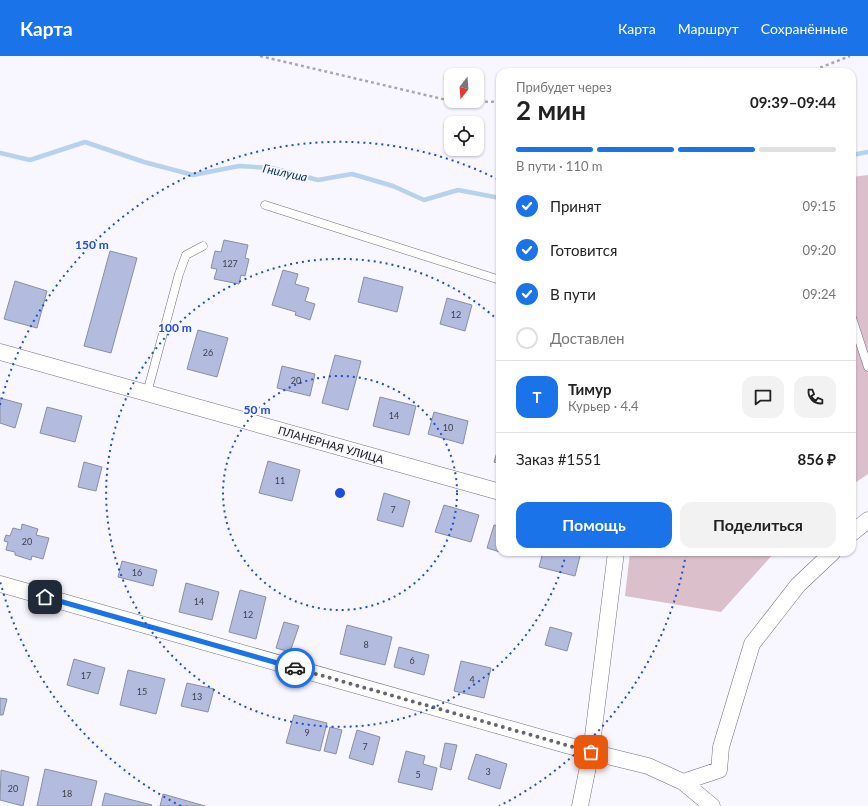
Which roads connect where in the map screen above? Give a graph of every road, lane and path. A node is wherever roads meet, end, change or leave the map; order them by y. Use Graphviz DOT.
graph roads {
  1 [pos="260,56"];
  2 [pos="850,56"];
  3 [pos="819,68"];
  4 [pos="444,98"];
  5 [pos="484,102"];
  6 [pos="496,102"];
  7 [pos="266,205"];
  8 [pos="203,246"];
  9 [pos="496,279"];
  10 [pos="856,330"];
  11 [pos="0,352"];
  12 [pos="868,367"];
  13 [pos="147,393"];
  14 [pos="496,491"];
  15 [pos="868,520"];
  16 [pos="856,530"];
  17 [pos="616,556"];
  18 [pos="827,556"];
  19 [pos="0,584"];
  20 [pos="591,752"];
  21 [pos="683,782"];
  22 [pos="580,806"];
  23 [pos="712,806"];
  1 -- 4 [label="path"];
  2 -- 3 [label="path"];
  5 -- 6 [label="path"];
  7 -- 9 [label="lane"];
  8 -- 13 [label="lane"];
  10 -- 12 [label="lane"];
  11 -- 13 [label="street, ПЛАНЕРНАЯ УЛИЦА"];
  13 -- 14 [label="street, ПЛАНЕРНАЯ УЛИЦА"];
  15 -- 16 [label="street"];
  17 -- 20 [label="street"];
  18 -- 21 [label="street"];
  19 -- 20 [label="street"];
  20 -- 21 [label="street"];
  20 -- 22 [label="street"];
  21 -- 23 [label="street"];
}
